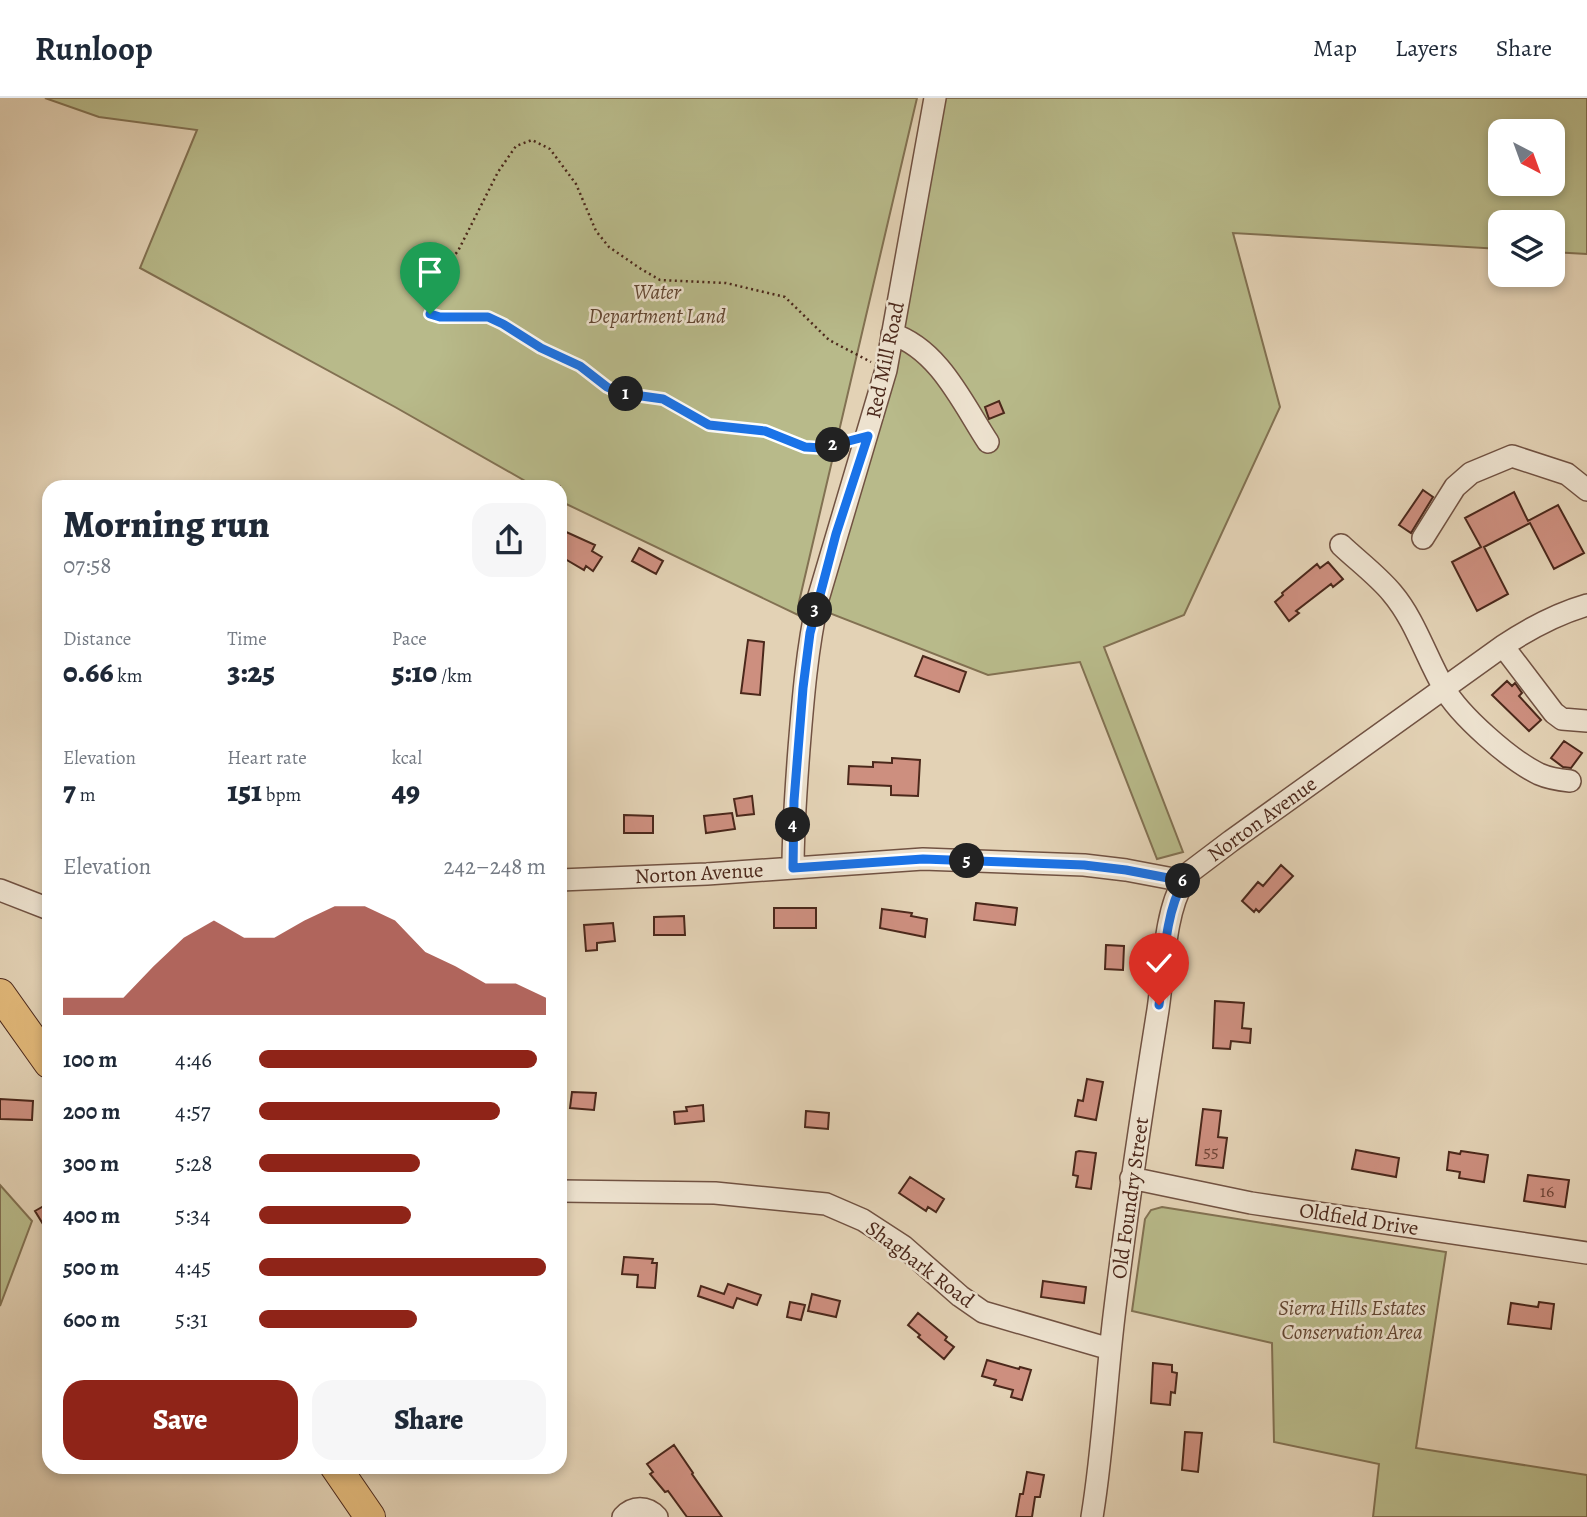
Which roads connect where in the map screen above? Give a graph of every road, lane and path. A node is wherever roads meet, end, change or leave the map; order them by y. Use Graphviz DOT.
graph roads {
  1 [pos="935,98"];
  2 [pos="892,334"];
  3 [pos="886,370"];
  4 [pos="868,436"];
  5 [pos="989,442"];
  6 [pos="1587,490"];
  7 [pos="1423,538"];
  8 [pos="1341,545"];
  9 [pos="1587,605"];
  10 [pos="1503,646"];
  11 [pos="1444,688"];
  12 [pos="1587,721"];
  13 [pos="1570,781"];
  14 [pos="793,868"];
  15 [pos="567,880"];
  16 [pos="1184,881"];
  17 [pos="0,890"];
  18 [pos="42,906"];
  19 [pos="2,1001"];
  20 [pos="42,1054"];
  21 [pos="1131,1178"];
  22 [pos="567,1191"];
  23 [pos="1587,1253"];
  24 [pos="1110,1349"];
  25 [pos="340,1474"];
  26 [pos="370,1517"];
  27 [pos="623,1517"];
  28 [pos="657,1517"];
  29 [pos="1092,1517"];
  1 -- 2 [label="street, Red Mill Road"];
  2 -- 3 [label="street, Red Mill Road"];
  2 -- 5 [label="street"];
  3 -- 4 [label="street, Red Mill Road"];
  3 -- 4 [label="path"];
  4 -- 14 [label="street, Red Mill Road"];
  6 -- 7 [label="street"];
  8 -- 11 [label="street"];
  9 -- 10 [label="street, Norton Avenue"];
  10 -- 11 [label="street, Norton Avenue"];
  10 -- 12 [label="street"];
  11 -- 13 [label="street"];
  11 -- 16 [label="street, Norton Avenue"];
  14 -- 15 [label="street, Norton Avenue"];
  14 -- 16 [label="street, Norton Avenue"];
  16 -- 21 [label="street, Old Foundry Street"];
  17 -- 18 [label="street"];
  19 -- 20 [label="highway"];
  21 -- 23 [label="street, Oldfield Drive"];
  21 -- 24 [label="street, Old Foundry Street"];
  22 -- 24 [label="street, Shagbark Road"];
  24 -- 29 [label="street, Old Foundry Street"];
  25 -- 26 [label="highway"];
  27 -- 28 [label="street"];
}
